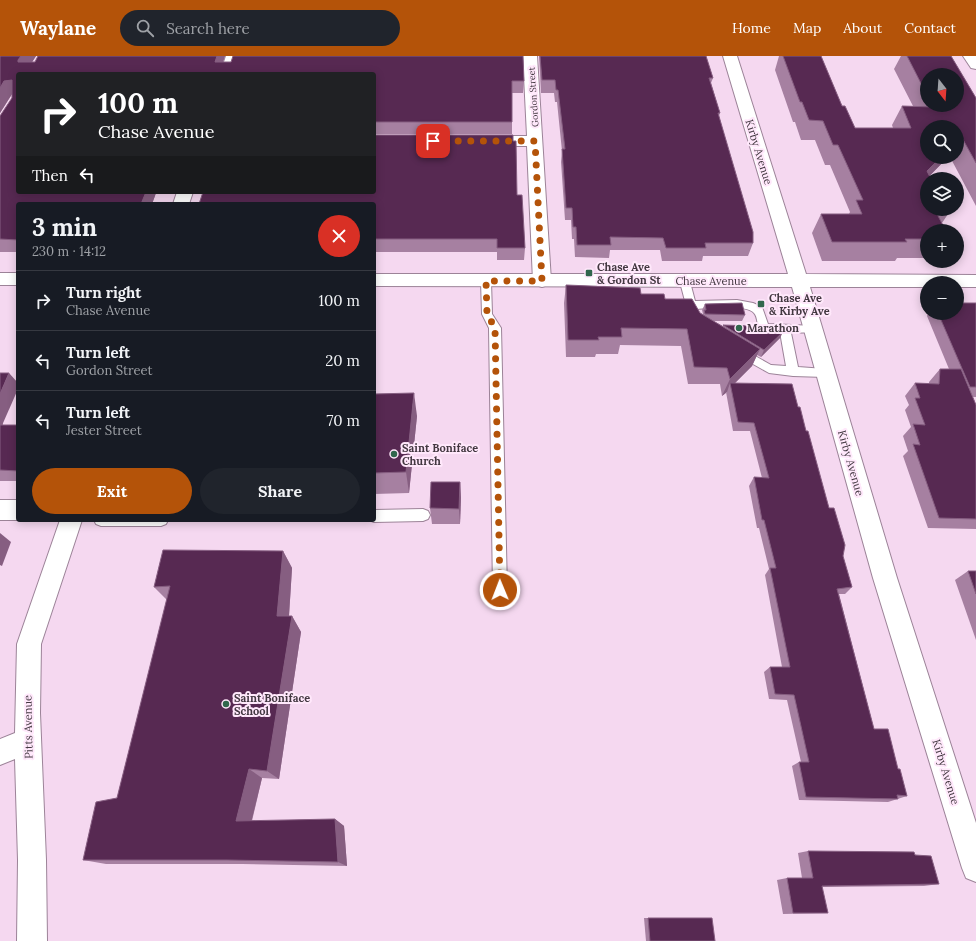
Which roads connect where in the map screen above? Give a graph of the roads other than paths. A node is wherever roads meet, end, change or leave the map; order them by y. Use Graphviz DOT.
graph roads {
  1 [pos="233,56"];
  2 [pos="530,56"];
  3 [pos="730,56"];
  4 [pos="970,56"];
  5 [pos="976,65"];
  6 [pos="228,72"];
  7 [pos="466,141"];
  8 [pos="535,141"];
  9 [pos="0,279"];
  10 [pos="16,279"];
  11 [pos="376,280"];
  12 [pos="486,281"];
  13 [pos="542,281"];
  14 [pos="799,281"];
  15 [pos="976,281"];
  16 [pos="685,282"];
  17 [pos="691,305"];
  18 [pos="699,326"];
  19 [pos="750,327"];
  20 [pos="764,328"];
  21 [pos="785,328"];
  22 [pos="812,329"];
  23 [pos="731,346"];
  24 [pos="793,372"];
  25 [pos="825,373"];
  26 [pos="0,510"];
  27 [pos="16,510"];
  28 [pos="376,516"];
  29 [pos="423,516"];
  30 [pos="70,522"];
  31 [pos="500,590"];
  32 [pos="27,741"];
  33 [pos="0,752"];
  34 [pos="976,868"];
  35 [pos="32,941"];
  1 -- 6 [label="street"];
  2 -- 8 [label="street, Gordon Street"];
  3 -- 14 [label="street, Kirby Avenue"];
  4 -- 5 [label="street"];
  7 -- 8 [label="street"];
  8 -- 13 [label="street, Gordon Street"];
  9 -- 10 [label="street"];
  11 -- 12 [label="street, Chase Avenue"];
  12 -- 13 [label="street, Chase Avenue"];
  12 -- 31 [label="lane"];
  13 -- 16 [label="street, Chase Avenue"];
  14 -- 15 [label="street, Chase Avenue"];
  14 -- 16 [label="street, Chase Avenue"];
  14 -- 22 [label="street, Kirby Avenue"];
  16 -- 17 [label="lane"];
  17 -- 18 [label="lane"];
  17 -- 20 [label="lane"];
  19 -- 20 [label="lane"];
  20 -- 21 [label="lane"];
  21 -- 22 [label="lane"];
  21 -- 24 [label="lane"];
  22 -- 25 [label="street, Kirby Avenue"];
  23 -- 24 [label="lane"];
  24 -- 25 [label="lane"];
  25 -- 34 [label="street, Kirby Avenue"];
  26 -- 27 [label="street"];
  28 -- 29 [label="lane"];
  30 -- 32 [label="street, Pitts Avenue"];
  32 -- 33 [label="street"];
  32 -- 35 [label="street, Pitts Avenue"];
}
